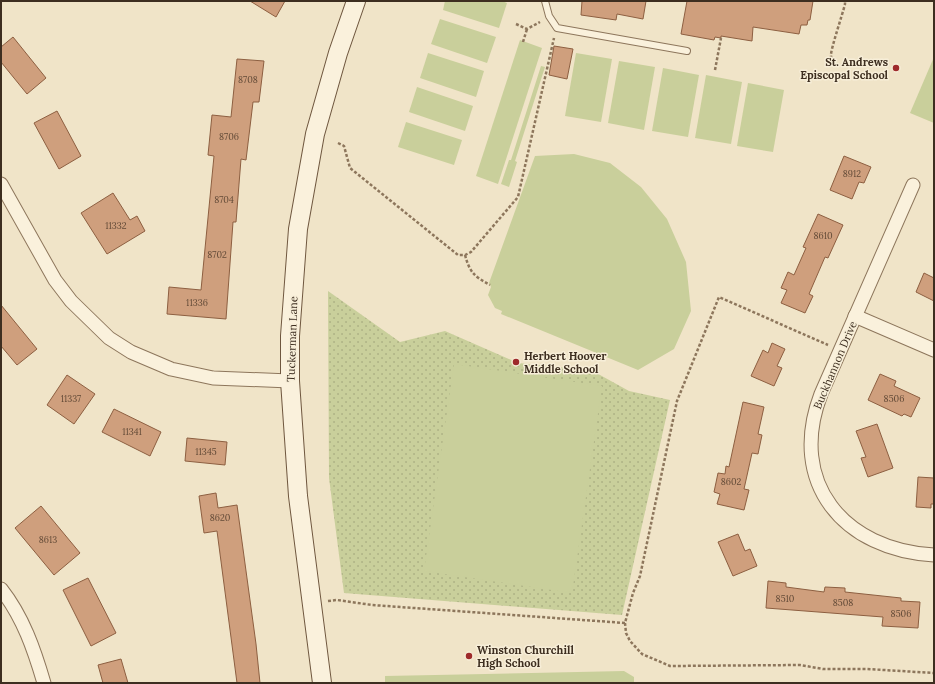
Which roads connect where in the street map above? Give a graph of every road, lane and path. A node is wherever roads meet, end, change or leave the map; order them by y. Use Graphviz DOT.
graph roads {
  1 [pos="356,1"];
  2 [pos="545,1"];
  3 [pos="844,1"];
  4 [pos="540,21"];
  5 [pos="516,24"];
  6 [pos="527,30"];
  7 [pos="721,38"];
  8 [pos="553,39"];
  9 [pos="523,42"];
  10 [pos="687,51"];
  11 [pos="838,66"];
  12 [pos="716,70"];
  13 [pos="338,143"];
  14 [pos="1,184"];
  15 [pos="913,186"];
  16 [pos="465,255"];
  17 [pos="490,285"];
  18 [pos="855,316"];
  19 [pos="840,350"];
  20 [pos="934,350"];
  21 [pos="290,381"];
  22 [pos="934,555"];
  23 [pos="1,589"];
  24 [pos="312,603"];
  25 [pos="624,623"];
  26 [pos="934,673"];
  27 [pos="44,683"];
  28 [pos="322,683"];
  1 -- 21 [label="main road, Tuckerman Lane"];
  2 -- 10 [label="lane"];
  3 -- 11 [label="path"];
  4 -- 6 [label="path"];
  5 -- 6 [label="path"];
  6 -- 9 [label="path"];
  7 -- 12 [label="path"];
  8 -- 16 [label="path"];
  13 -- 16 [label="path"];
  14 -- 21 [label="street"];
  15 -- 18 [label="street, Buckhannon Drive"];
  16 -- 17 [label="path"];
  18 -- 19 [label="street, Buckhannon Drive"];
  18 -- 20 [label="street"];
  19 -- 22 [label="street, Buckhannon Drive"];
  19 -- 25 [label="path"];
  21 -- 24 [label="main road, Tuckerman Lane"];
  23 -- 27 [label="street"];
  24 -- 25 [label="path"];
  24 -- 28 [label="main road, Tuckerman Lane"];
  25 -- 26 [label="path"];
}
